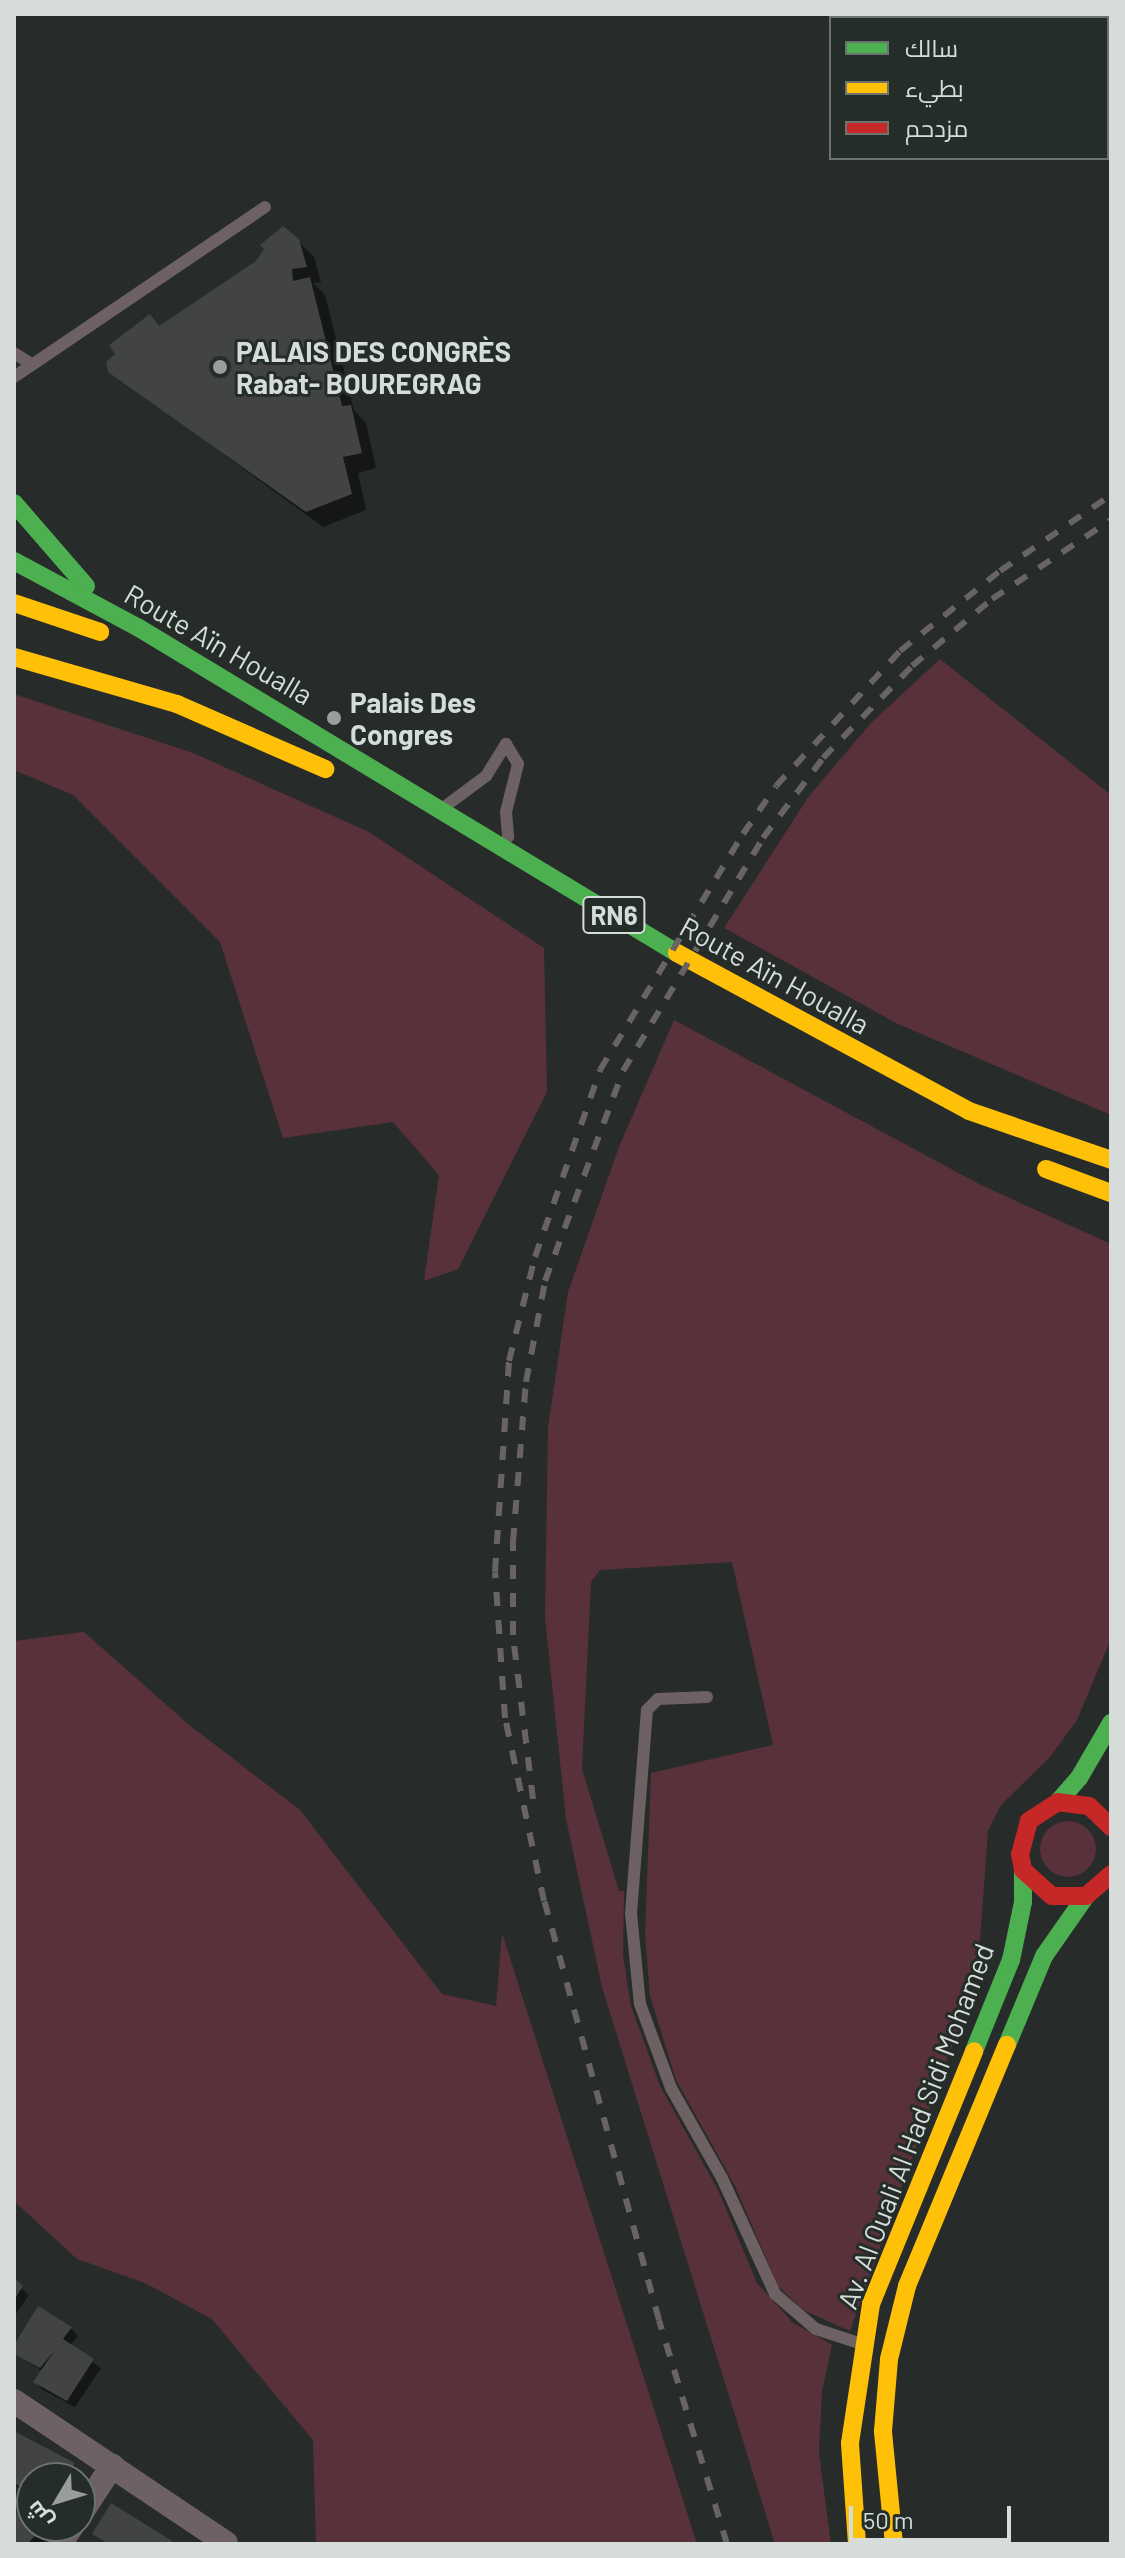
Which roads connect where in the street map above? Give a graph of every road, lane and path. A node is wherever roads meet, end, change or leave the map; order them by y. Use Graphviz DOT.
graph roads {
  1 [pos="265,207"];
  2 [pos="14,353"];
  3 [pos="30,363"];
  4 [pos="14,377"];
  5 [pos="14,503"];
  6 [pos="14,561"];
  7 [pos="14,603"];
  8 [pos="139,628"];
  9 [pos="14,657"];
  10 [pos="441,808"];
  11 [pos="514,853"];
  12 [pos="555,903"];
  13 [pos="717,998"];
  14 [pos="1111,1160"];
  15 [pos="1031,1163"];
  16 [pos="1068,1178"];
  17 [pos="1111,1193"];
  18 [pos="1111,1203"];
  19 [pos="707,1697"];
  20 [pos="1111,1723"];
  21 [pos="1111,1797"];
  22 [pos="1058,1802"];
  23 [pos="1107,1819"];
  24 [pos="1023,1870"];
  25 [pos="1111,1874"];
  26 [pos="1086,1896"];
  27 [pos="862,2344"];
  28 [pos="14,2401"];
  29 [pos="112,2466"];
  30 [pos="96,2490"];
  31 [pos="226,2543"];
  32 [pos="857,2544"];
  33 [pos="894,2544"];
  1 -- 3 [label="lane"];
  2 -- 3 [label="lane"];
  3 -- 4 [label="lane"];
  5 -- 8 [label="main road"];
  6 -- 8 [label="main road, Route Aïn Houalla / RN6"];
  7 -- 9 [label="main road, Route Aïn Houalla"];
  8 -- 10 [label="main road, Route Aïn Houalla / RN6"];
  10 -- 11 [label="main road, Route Aïn Houalla / RN6"];
  10 -- 11 [label="lane"];
  11 -- 14 [label="main road, Route Aïn Houalla / RN6"];
  12 -- 13 [label="main road, Route Aïn Houalla / RN6"];
  15 -- 16 [label="main road"];
  16 -- 17 [label="main road"];
  16 -- 18 [label="main road"];
  19 -- 27 [label="lane"];
  20 -- 22 [label="main road"];
  21 -- 23 [label="main road"];
  22 -- 23 [label="main road"];
  22 -- 24 [label="main road, Av. Al Ouali Al Had Sidi Mohamed"];
  24 -- 26 [label="main road"];
  24 -- 27 [label="main road, Av. Al Ouali Al Had Sidi Mohamed"];
  25 -- 26 [label="main road, Av. Al Ouali Al Had Sidi Mohamed"];
  26 -- 33 [label="main road, Av. Al Ouali Al Had Sidi Mohamed"];
  27 -- 32 [label="main road, Av. Al Ouali Al Had Sidi Mohamed"];
  28 -- 29 [label="street"];
  29 -- 30 [label="street"];
  29 -- 31 [label="street"];
}
